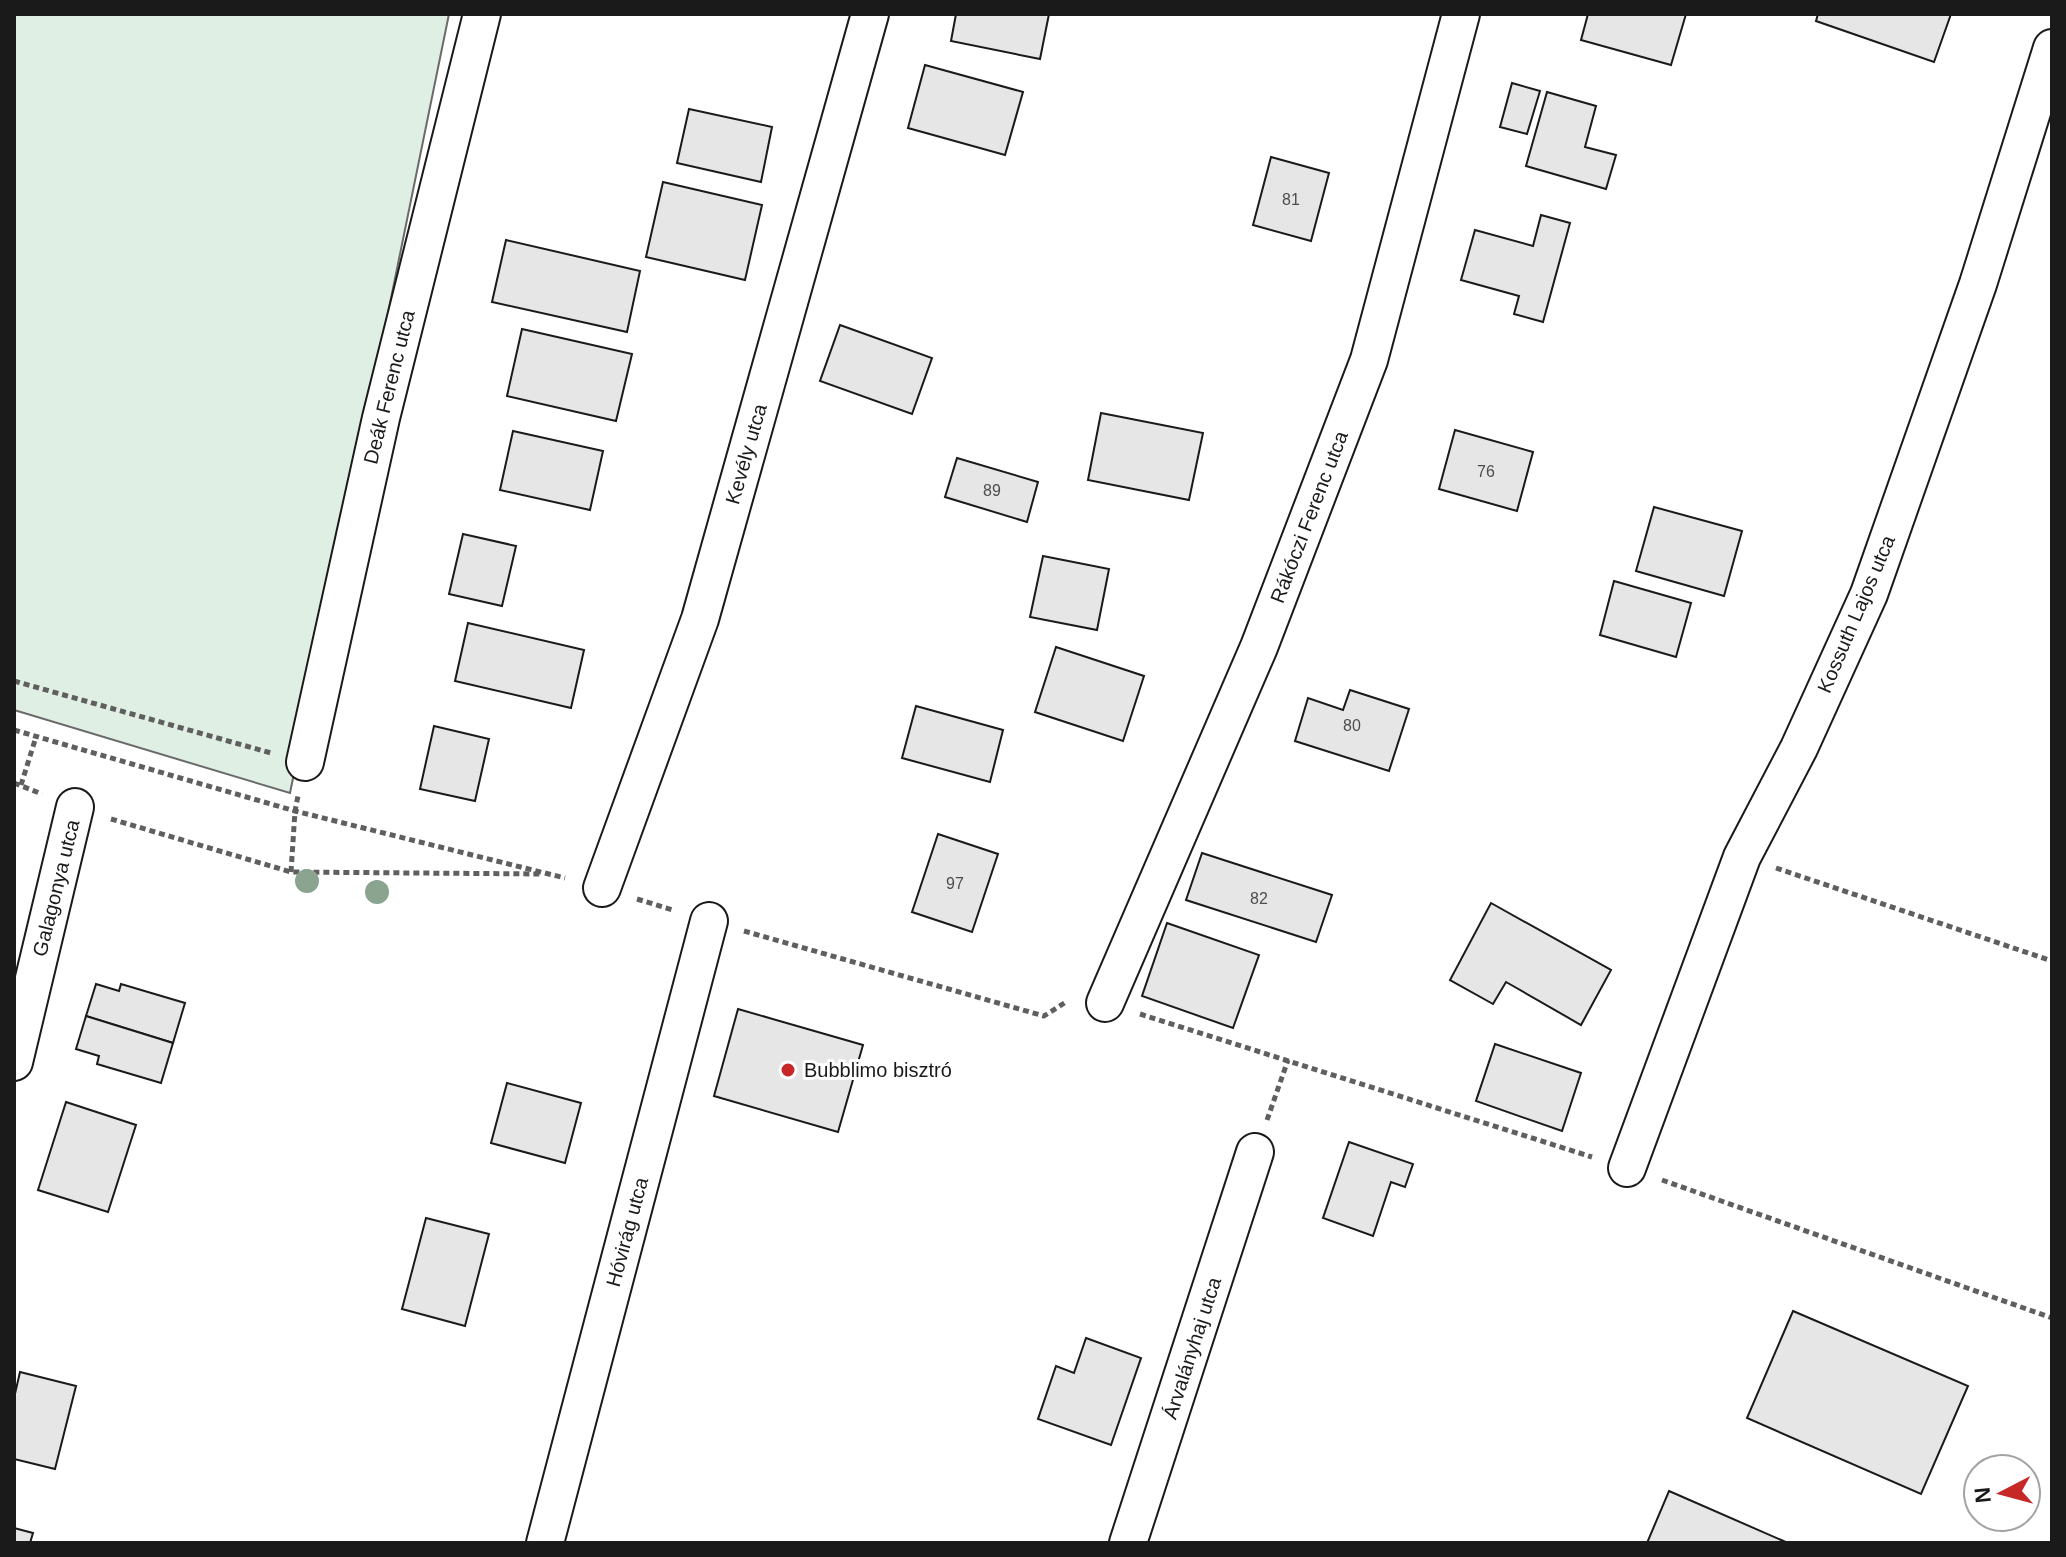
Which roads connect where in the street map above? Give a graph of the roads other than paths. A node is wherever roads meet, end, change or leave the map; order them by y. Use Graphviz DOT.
graph roads {
  1 [pos="482,14"];
  2 [pos="870,14"];
  3 [pos="1461,14"];
  4 [pos="2052,48"];
  5 [pos="305,762"];
  6 [pos="75,807"];
  7 [pos="602,888"];
  8 [pos="709,921"];
  9 [pos="1105,1003"];
  10 [pos="14,1062"];
  11 [pos="1255,1152"];
  12 [pos="1627,1168"];
  13 [pos="545,1543"];
  14 [pos="1128,1543"];
  1 -- 5 [label="street, Deák Ferenc utca"];
  2 -- 7 [label="street, Kevély utca"];
  3 -- 9 [label="street, Rákóczi Ferenc utca"];
  4 -- 12 [label="street, Kossuth Lajos utca"];
  6 -- 10 [label="street, Galagonya utca"];
  8 -- 13 [label="street, Hóvirág utca"];
  11 -- 14 [label="street, Árvalányhaj utca"];
}
